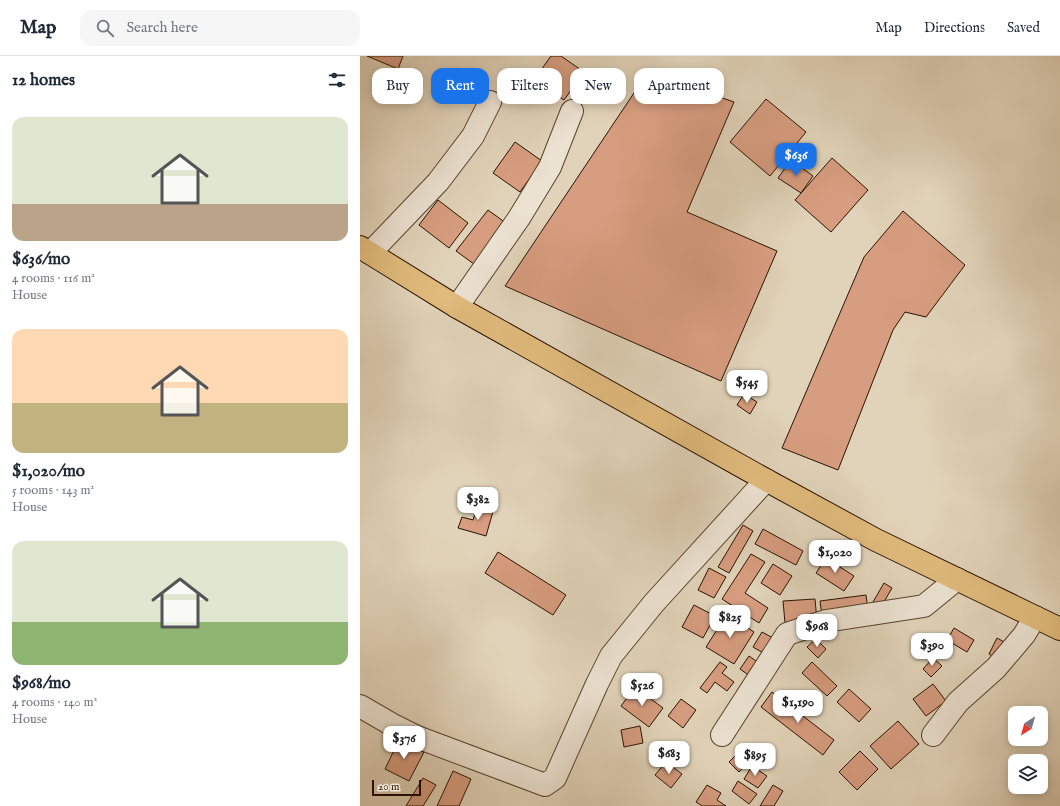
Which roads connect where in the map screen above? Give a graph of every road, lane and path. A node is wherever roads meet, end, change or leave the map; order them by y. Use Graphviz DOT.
graph roads {
  1 [pos="490,102"];
  2 [pos="572,111"];
  3 [pos="365,250"];
  4 [pos="457,307"];
  5 [pos="766,480"];
  6 [pos="957,579"];
  7 [pos="1035,617"];
  8 [pos="1060,629"];
  9 [pos="360,706"];
  10 [pos="722,735"];
  11 [pos="933,735"];
  1 -- 3 [label="street"];
  2 -- 4 [label="street"];
  3 -- 4 [label="main road"];
  4 -- 5 [label="main road"];
  5 -- 6 [label="main road"];
  5 -- 9 [label="street"];
  6 -- 7 [label="main road"];
  6 -- 10 [label="street"];
  7 -- 8 [label="main road"];
  7 -- 11 [label="street"];
}
